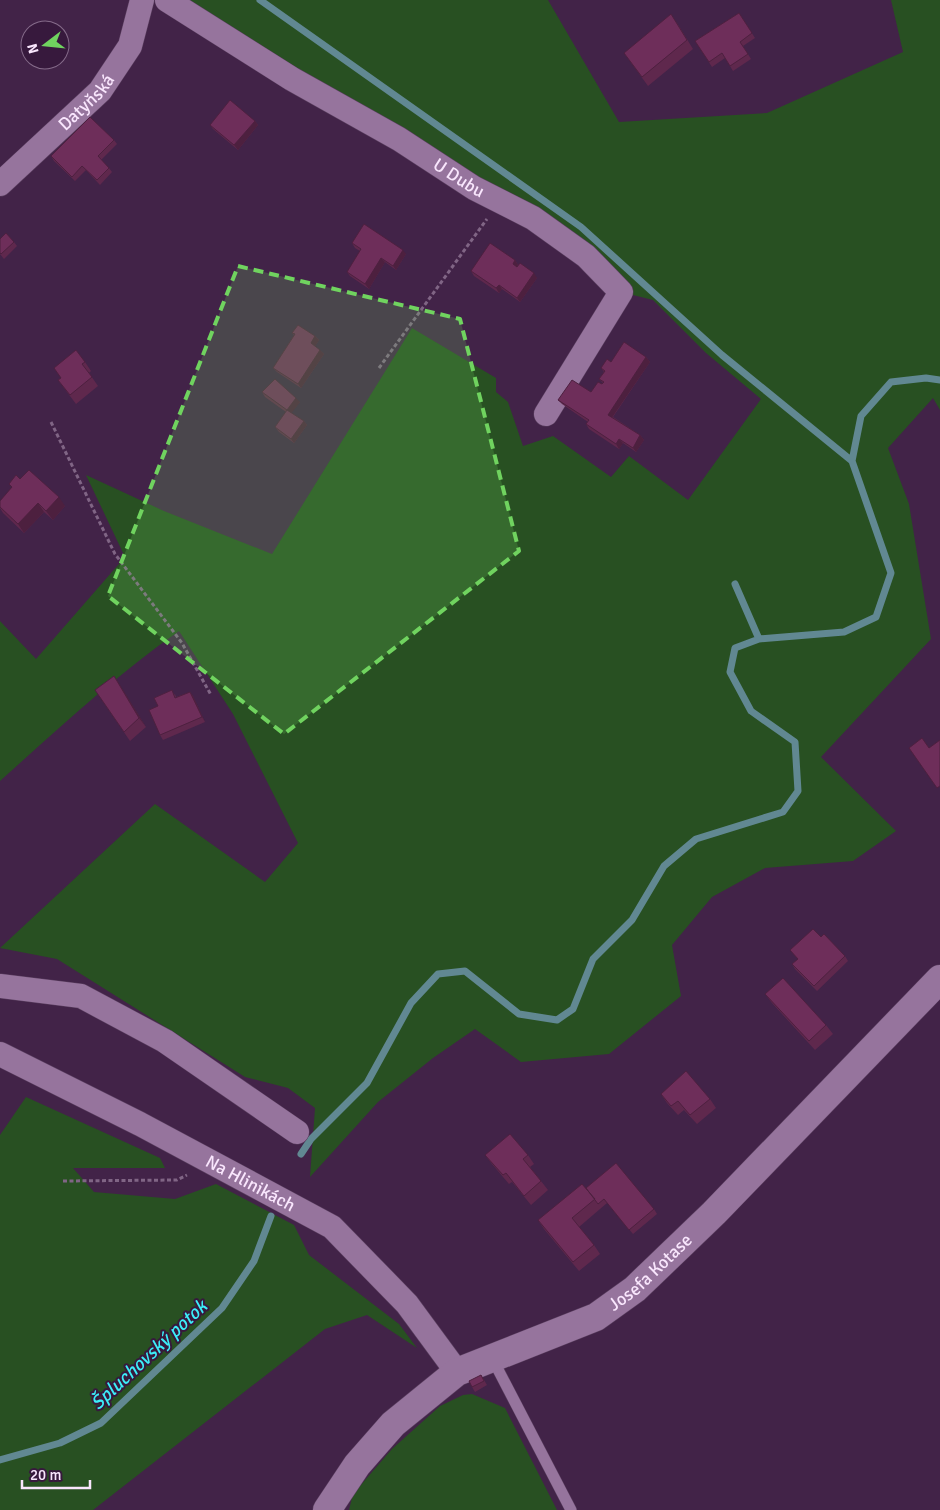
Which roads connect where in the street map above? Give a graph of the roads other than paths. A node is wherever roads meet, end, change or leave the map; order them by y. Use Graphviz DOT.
graph roads {
  1 [pos="167,0"];
  2 [pos="137,4"];
  3 [pos="0,184"];
  4 [pos="546,414"];
  5 [pos="940,979"];
  6 [pos="0,986"];
  7 [pos="0,1054"];
  8 [pos="297,1132"];
  9 [pos="492,1358"];
  10 [pos="457,1372"];
  11 [pos="327,1510"];
  12 [pos="571,1510"];
  1 -- 4 [label="street, U Dubu"];
  2 -- 3 [label="street, Datyňská"];
  5 -- 9 [label="street, Josefa Kotase"];
  6 -- 8 [label="street"];
  7 -- 10 [label="street, Na Hlinikách"];
  9 -- 10 [label="street, Josefa Kotase"];
  9 -- 12 [label="lane"];
  10 -- 11 [label="street, Josefa Kotase"];
}
